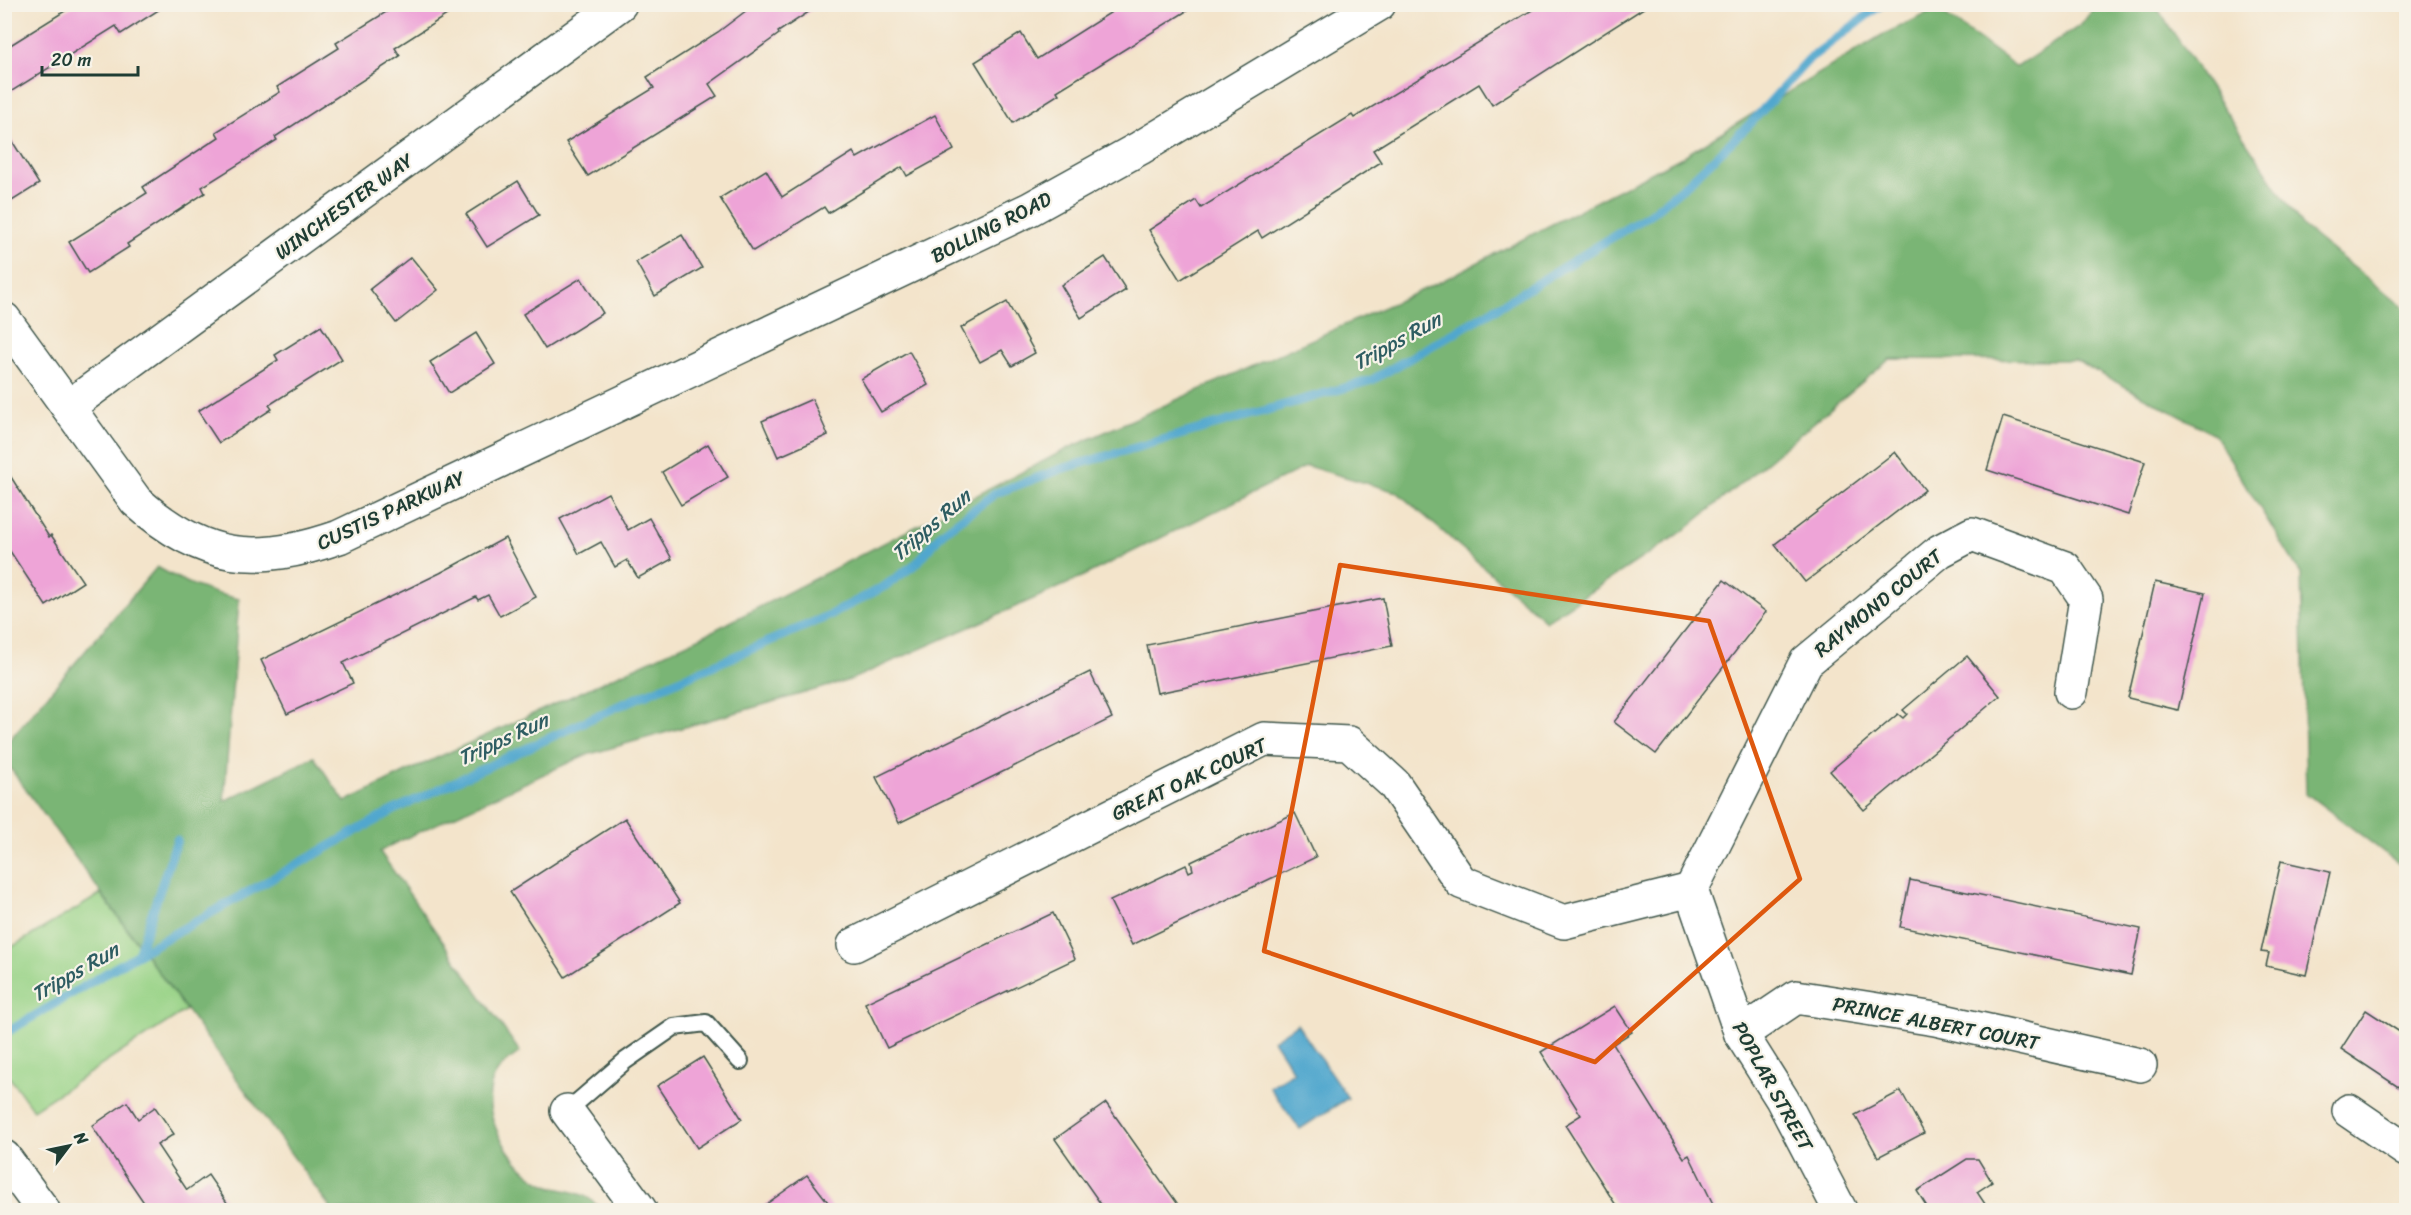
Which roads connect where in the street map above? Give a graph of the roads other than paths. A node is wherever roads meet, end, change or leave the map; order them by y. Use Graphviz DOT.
graph roads {
  1 [pos="621,4"];
  2 [pos="1379,4"];
  3 [pos="4,319"];
  4 [pos="68,408"];
  5 [pos="587,418"];
  6 [pos="2071,692"];
  7 [pos="1691,890"];
  8 [pos="854,945"];
  9 [pos="1741,1034"];
  10 [pos="740,1060"];
  11 [pos="2140,1065"];
  12 [pos="567,1111"];
  13 [pos="2349,1111"];
  14 [pos="2406,1150"];
  15 [pos="4,1157"];
  16 [pos="44,1210"];
  17 [pos="640,1210"];
  18 [pos="1840,1210"];
  1 -- 4 [label="street, WINCHESTER WAY"];
  2 -- 5 [label="street, BOLLING ROAD"];
  3 -- 4 [label="street, CUSTIS PARKWAY"];
  4 -- 5 [label="street, CUSTIS PARKWAY"];
  6 -- 7 [label="street, RAYMOND COURT"];
  7 -- 8 [label="street, GREAT OAK COURT"];
  7 -- 9 [label="street, POPLAR STREET"];
  9 -- 11 [label="street, PRINCE ALBERT COURT"];
  9 -- 18 [label="street, POPLAR STREET"];
  10 -- 12 [label="lane"];
  12 -- 17 [label="street"];
  13 -- 14 [label="street"];
  15 -- 16 [label="street"];
}
